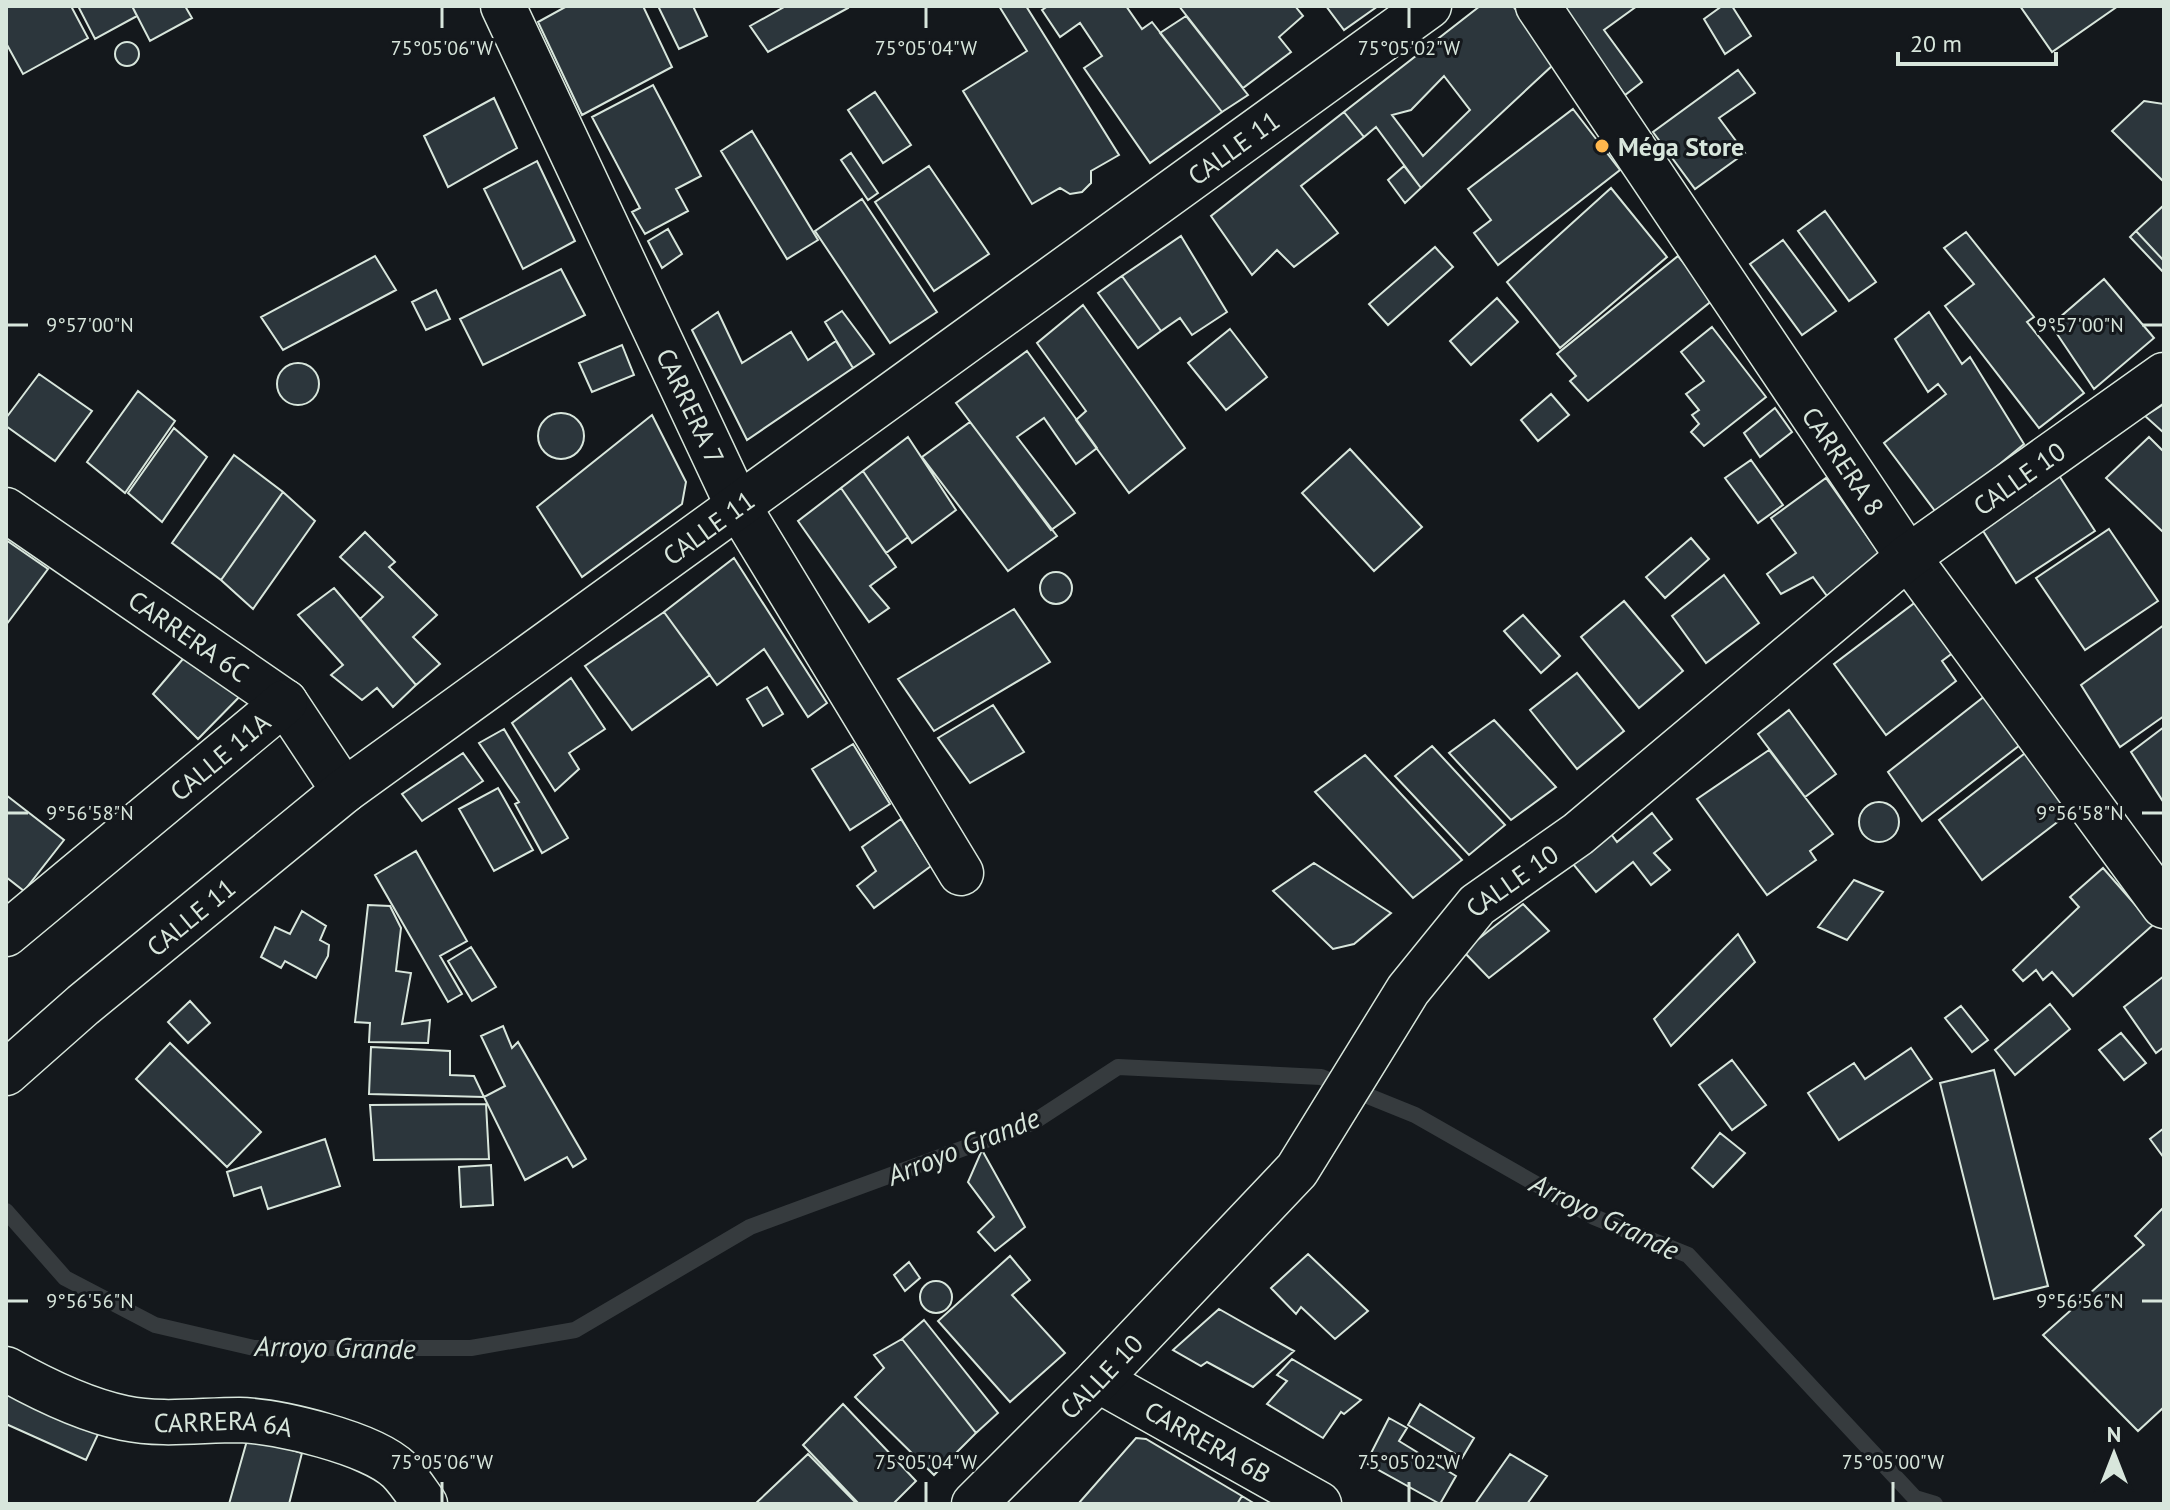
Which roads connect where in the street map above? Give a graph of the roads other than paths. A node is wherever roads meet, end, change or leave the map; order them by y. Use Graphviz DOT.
graph roads {
  1 [pos="503,6"];
  2 [pos="1429,6"];
  3 [pos="1538,6"];
  4 [pos="2164,375"];
  5 [pos="737,504"];
  6 [pos="6,510"];
  7 [pos="1908,557"];
  8 [pos="285,702"];
  9 [pos="344,791"];
  10 [pos="961,873"];
  11 [pos="2164,906"];
  12 [pos="6,934"];
  13 [pos="6,1073"];
  14 [pos="6,1369"];
  15 [pos="1098,1380"];
  16 [pos="425,1504"];
  17 [pos="974,1504"];
  18 [pos="1319,1504"];
  1 -- 5 [label="street, CARRERA 7"];
  2 -- 5 [label="street, CALLE 11"];
  3 -- 7 [label="street, CARRERA 8"];
  4 -- 7 [label="street, CALLE 10"];
  5 -- 9 [label="street, CALLE 11"];
  5 -- 10 [label="street, CARRERA 7"];
  6 -- 8 [label="street, CARRERA 6C"];
  7 -- 11 [label="street, CARRERA 8"];
  7 -- 15 [label="street, CALLE 10"];
  8 -- 9 [label="street, CARRERA 6C"];
  8 -- 12 [label="street, CALLE 11A"];
  9 -- 13 [label="street, CALLE 11"];
  14 -- 16 [label="street, CARRERA 6A"];
  15 -- 17 [label="street, CALLE 10"];
  15 -- 18 [label="street, CARRERA 6B"];
}
